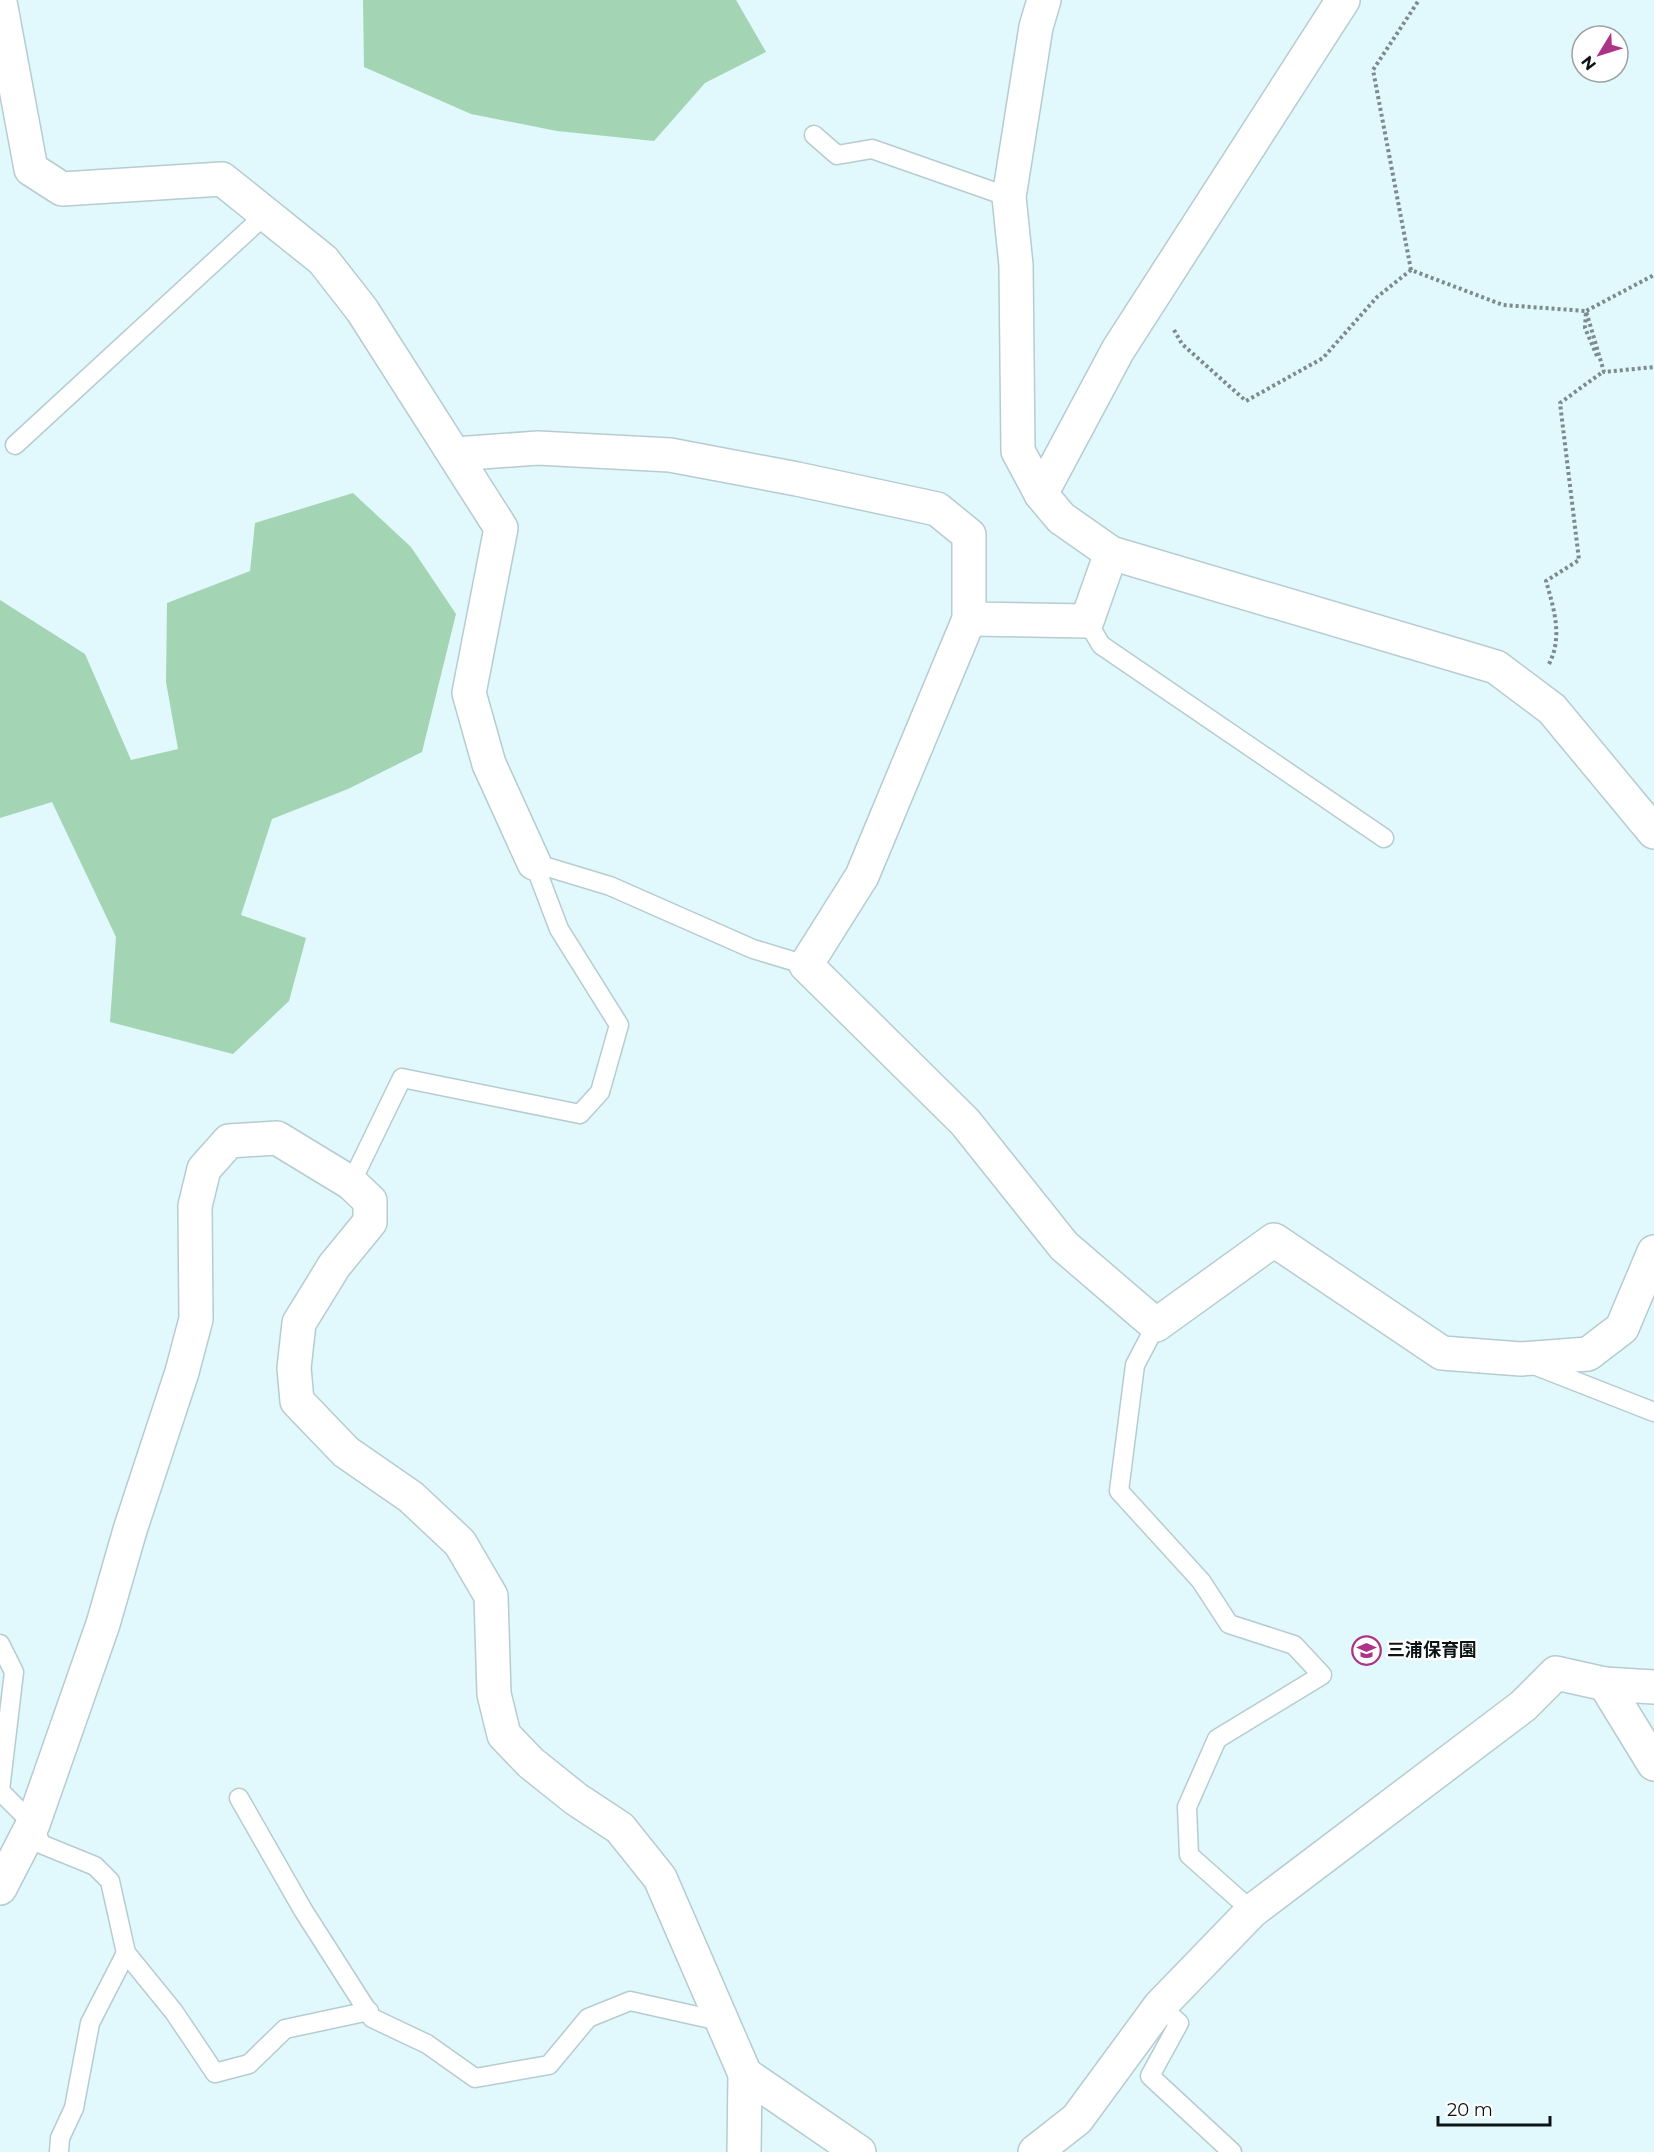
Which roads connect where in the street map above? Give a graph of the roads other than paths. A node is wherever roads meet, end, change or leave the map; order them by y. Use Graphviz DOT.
graph roads {
  1 [pos="1044,0"];
  2 [pos="1343,0"];
  3 [pos="0,2"];
  4 [pos="814,135"];
  5 [pos="1009,197"];
  6 [pos="266,214"];
  7 [pos="15,445"];
  8 [pos="455,454"];
  9 [pos="1041,494"];
  10 [pos="1111,554"];
  11 [pos="969,619"];
  12 [pos="1087,621"];
  13 [pos="1654,832"];
  14 [pos="1384,838"];
  15 [pos="534,863"];
  16 [pos="806,965"];
  17 [pos="351,1183"];
  18 [pos="1654,1252"];
  19 [pos="1156,1325"];
  20 [pos="1521,1359"];
  21 [pos="1654,1412"];
  22 [pos="0,1644"];
  23 [pos="1605,1684"];
  24 [pos="1654,1687"];
  25 [pos="1654,1764"];
  26 [pos="0,1791"];
  27 [pos="239,1798"];
  28 [pos="33,1824"];
  29 [pos="0,1888"];
  30 [pos="1252,1911"];
  31 [pos="126,1953"];
  32 [pos="1160,2006"];
  33 [pos="369,2011"];
  34 [pos="724,2022"];
  35 [pos="745,2074"];
  36 [pos="59,2152"];
  37 [pos="744,2152"];
  38 [pos="859,2152"];
  39 [pos="1035,2152"];
  40 [pos="1232,2152"];
  1 -- 5 [label="street"];
  2 -- 9 [label="street"];
  3 -- 6 [label="street"];
  4 -- 5 [label="lane"];
  5 -- 9 [label="street"];
  6 -- 7 [label="lane"];
  6 -- 8 [label="street"];
  8 -- 11 [label="street"];
  8 -- 15 [label="street"];
  9 -- 10 [label="street"];
  10 -- 12 [label="street"];
  10 -- 13 [label="street"];
  11 -- 12 [label="street"];
  11 -- 16 [label="street"];
  12 -- 14 [label="lane"];
  15 -- 16 [label="lane"];
  15 -- 17 [label="lane"];
  16 -- 19 [label="street"];
  17 -- 28 [label="street"];
  17 -- 34 [label="street"];
  18 -- 20 [label="street"];
  19 -- 20 [label="street"];
  19 -- 30 [label="lane"];
  20 -- 21 [label="lane"];
  22 -- 26 [label="lane"];
  23 -- 24 [label="street"];
  23 -- 25 [label="street"];
  23 -- 30 [label="street"];
  26 -- 28 [label="lane"];
  27 -- 33 [label="lane"];
  28 -- 29 [label="street"];
  28 -- 31 [label="lane"];
  30 -- 32 [label="street"];
  31 -- 33 [label="lane"];
  31 -- 36 [label="lane"];
  32 -- 39 [label="street"];
  32 -- 40 [label="lane"];
  33 -- 34 [label="lane"];
  34 -- 35 [label="street"];
  35 -- 37 [label="street"];
  35 -- 38 [label="street"];
}
